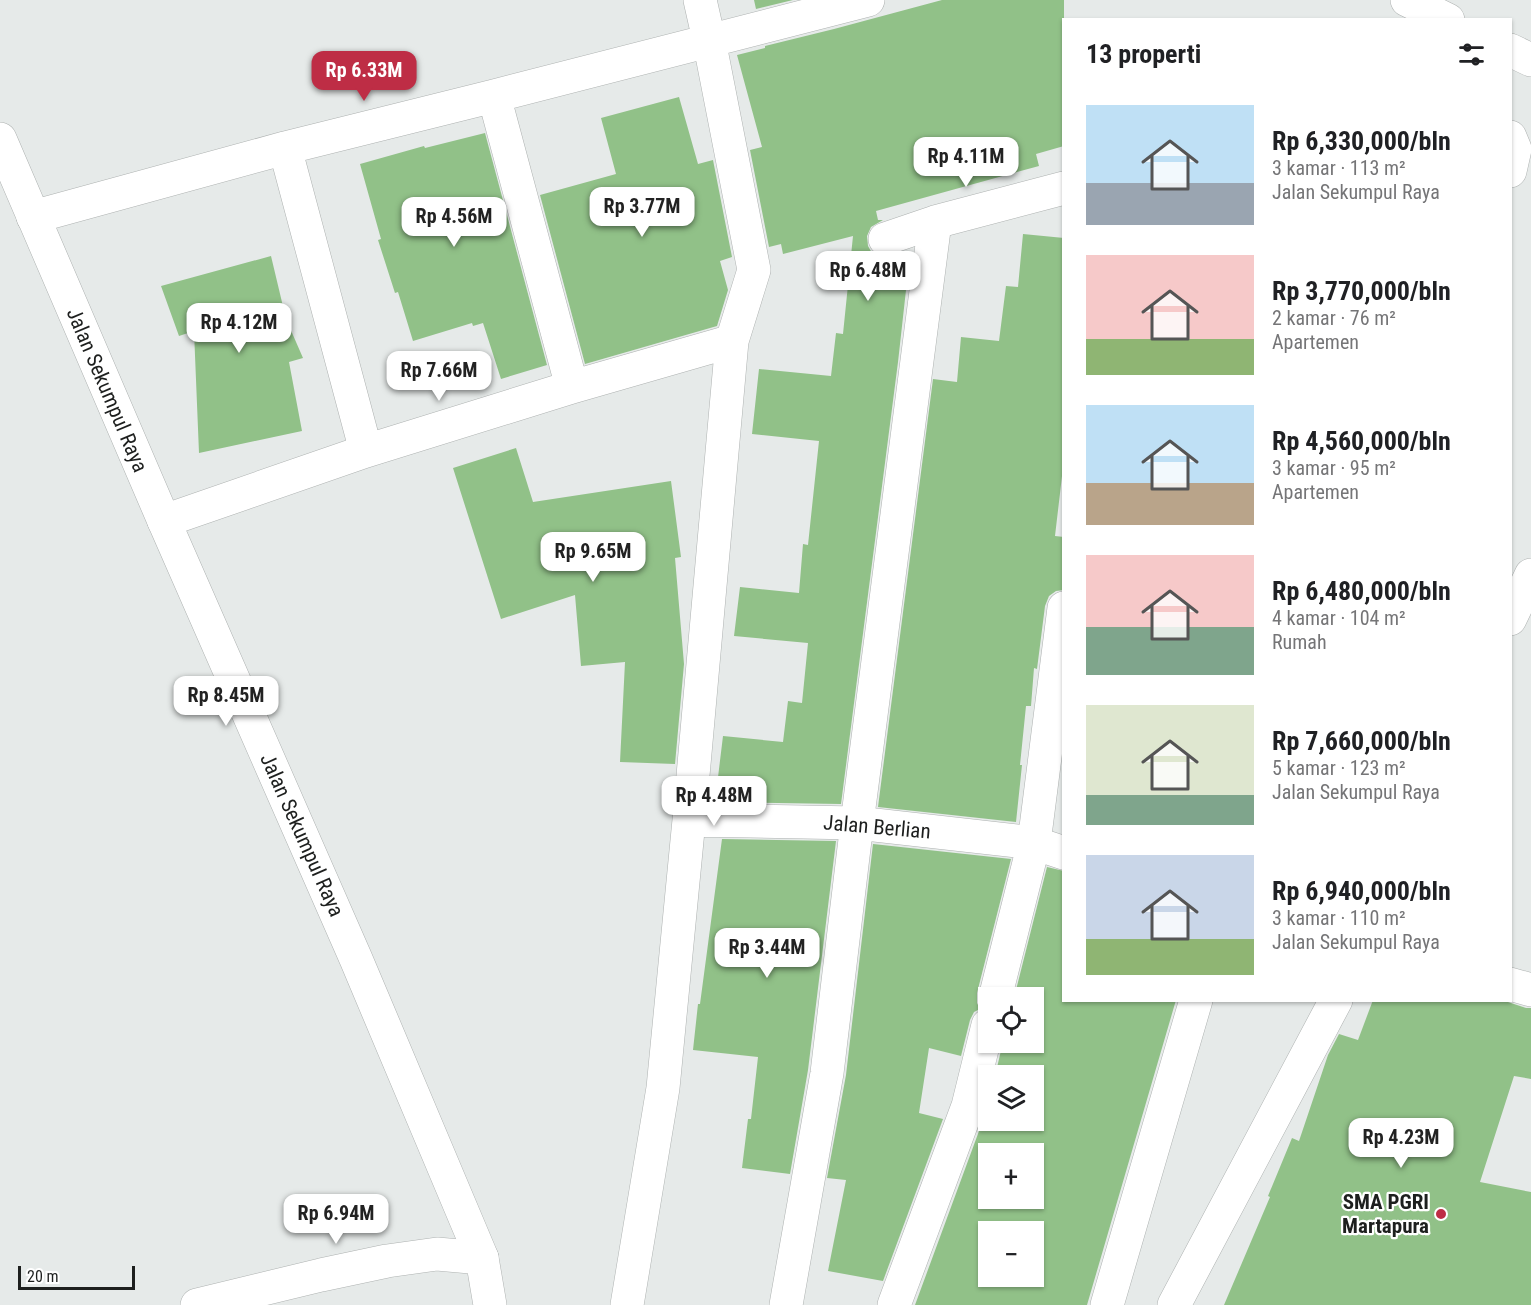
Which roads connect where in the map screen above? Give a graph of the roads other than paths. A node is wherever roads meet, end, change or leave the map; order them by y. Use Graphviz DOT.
graph roads {
  1 [pos="700,0"];
  2 [pos="868,0"];
  3 [pos="1387,0"];
  4 [pos="1407,0"];
  5 [pos="1398,18"];
  6 [pos="1444,18"];
  7 [pos="709,40"];
  8 [pos="1512,51"];
  9 [pos="1531,60"];
  10 [pos="494,96"];
  11 [pos="0,139"];
  12 [pos="1512,142"];
  13 [pos="285,148"];
  14 [pos="1512,162"];
  15 [pos="1062,189"];
  16 [pos="33,217"];
  17 [pos="935,222"];
  18 [pos="885,239"];
  19 [pos="732,341"];
  20 [pos="572,387"];
  21 [pos="366,451"];
  22 [pos="164,520"];
  23 [pos="1531,575"];
  24 [pos="1512,615"];
  25 [pos="1062,640"];
  26 [pos="689,820"];
  27 [pos="857,823"];
  28 [pos="1049,848"];
  29 [pos="1512,985"];
  30 [pos="999,987"];
  31 [pos="1531,990"];
  32 [pos="1195,1002"];
  33 [pos="1335,1002"];
  34 [pos="981,1053"];
  35 [pos="482,1258"];
  36 [pos="197,1305"];
  37 [pos="490,1305"];
  38 [pos="627,1305"];
  39 [pos="786,1305"];
  40 [pos="894,1305"];
  41 [pos="1107,1305"];
  42 [pos="1174,1305"];
  1 -- 7 [label="street"];
  2 -- 7 [label="street"];
  3 -- 5 [label="street"];
  4 -- 6 [label="street"];
  7 -- 10 [label="street"];
  7 -- 19 [label="street"];
  8 -- 9 [label="street"];
  10 -- 13 [label="street"];
  10 -- 20 [label="street"];
  11 -- 16 [label="street, Jalan Sekumpul Raya"];
  12 -- 14 [label="street"];
  13 -- 16 [label="street"];
  13 -- 21 [label="street"];
  15 -- 17 [label="street"];
  16 -- 22 [label="street, Jalan Sekumpul Raya"];
  17 -- 18 [label="street"];
  17 -- 27 [label="street"];
  19 -- 20 [label="street"];
  19 -- 26 [label="street"];
  20 -- 21 [label="street"];
  21 -- 22 [label="street"];
  22 -- 35 [label="street, Jalan Sekumpul Raya"];
  23 -- 24 [label="street"];
  25 -- 28 [label="street"];
  26 -- 27 [label="street, Jalan Berlian"];
  26 -- 38 [label="street"];
  27 -- 28 [label="street, Jalan Berlian"];
  27 -- 39 [label="street"];
  28 -- 30 [label="street"];
  29 -- 31 [label="street"];
  32 -- 41 [label="street"];
  33 -- 42 [label="street"];
  34 -- 40 [label="street"];
  35 -- 36 [label="street"];
  35 -- 37 [label="street, Jalan Sekumpul Raya"];
}
